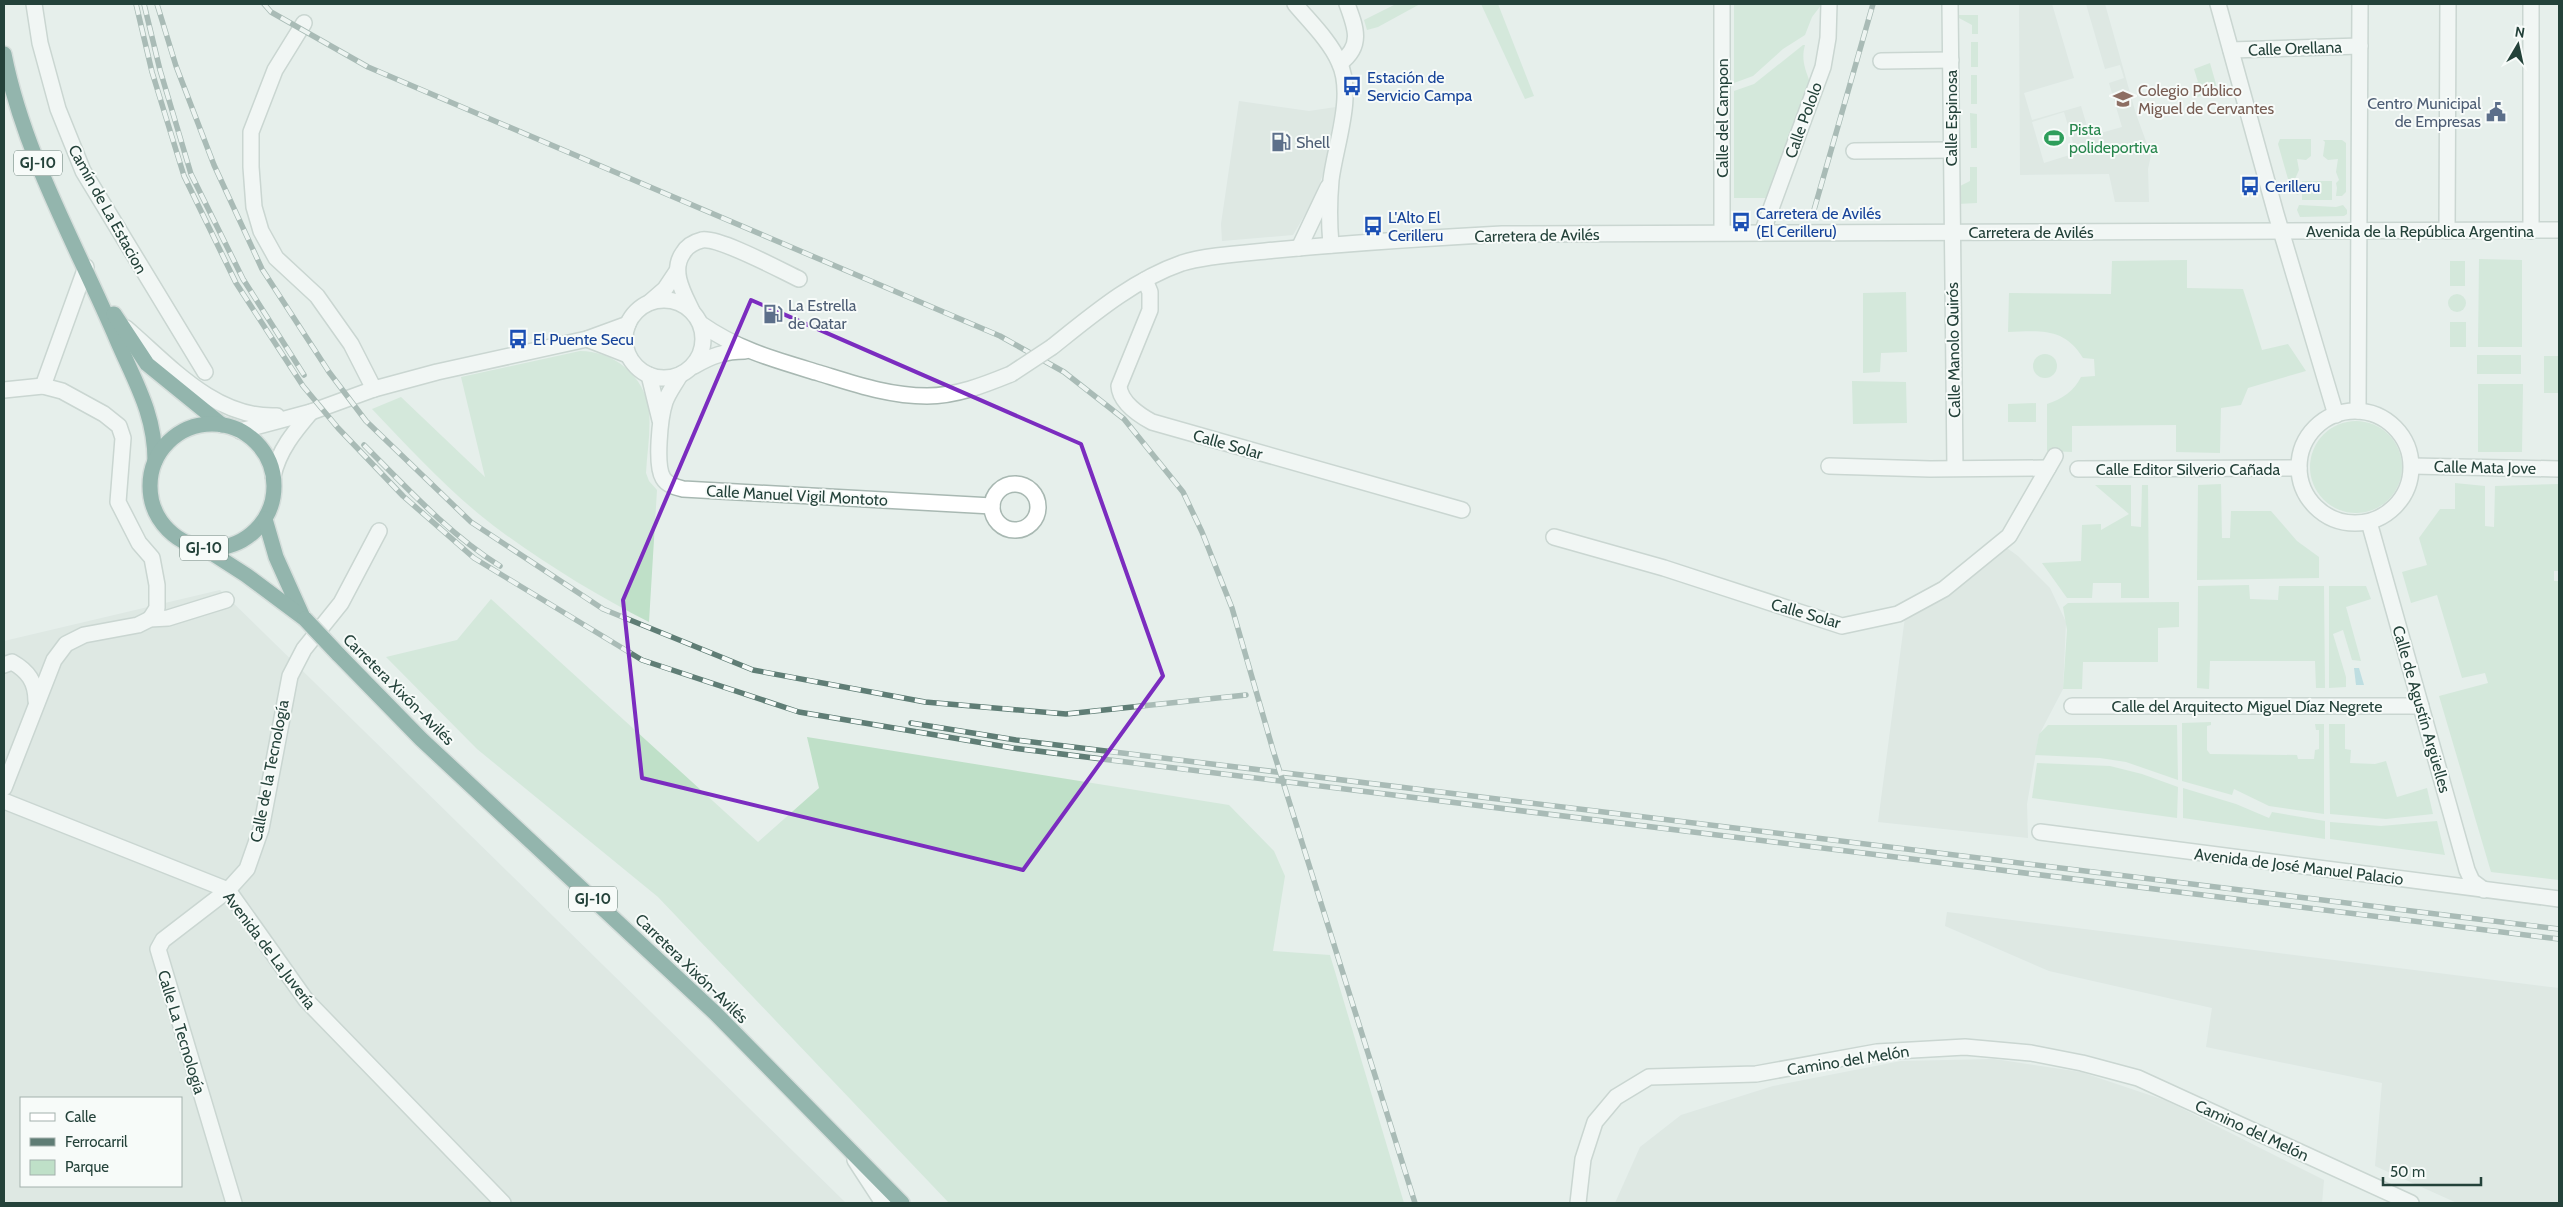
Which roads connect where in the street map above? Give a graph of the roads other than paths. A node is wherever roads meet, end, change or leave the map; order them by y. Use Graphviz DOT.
graph roads {
  1 [pos="34,4"];
  2 [pos="1295,4"];
  3 [pos="1347,4"];
  4 [pos="1722,4"];
  5 [pos="1829,4"];
  6 [pos="1950,4"];
  7 [pos="2218,4"];
  8 [pos="2360,4"];
  9 [pos="2448,4"];
  10 [pos="2531,4"];
  11 [pos="304,23"];
  12 [pos="2360,46"];
  13 [pos="2231,50"];
  14 [pos="4,54"];
  15 [pos="1951,60"];
  16 [pos="1881,61"];
  17 [pos="1340,63"];
  18 [pos="1951,150"];
  19 [pos="1854,151"];
  20 [pos="1332,178"];
  21 [pos="2531,230"];
  22 [pos="2559,230"];
  23 [pos="1951,231"];
  24 [pos="2282,231"];
  25 [pos="2360,231"];
  26 [pos="2448,231"];
  27 [pos="1722,232"];
  28 [pos="1762,233"];
  29 [pos="1331,245"];
  30 [pos="1299,248"];
  31 [pos="86,268"];
  32 [pos="677,271"];
  33 [pos="799,279"];
  34 [pos="1145,280"];
  35 [pos="649,302"];
  36 [pos="692,311"];
  37 [pos="118,320"];
  38 [pos="628,324"];
  39 [pos="701,324"];
  40 [pos="587,339"];
  41 [pos="747,351"];
  42 [pos="628,355"];
  43 [pos="686,371"];
  44 [pos="206,372"];
  45 [pos="649,375"];
  46 [pos="43,386"];
  47 [pos="374,389"];
  48 [pos="4,390"];
  49 [pos="2358,411"];
  50 [pos="311,412"];
  51 [pos="2336,415"];
  52 [pos="296,416"];
  53 [pos="660,422"];
  54 [pos="222,425"];
  55 [pos="240,431"];
  56 [pos="155,461"];
  57 [pos="1829,466"];
  58 [pos="2412,466"];
  59 [pos="1955,468"];
  60 [pos="2299,468"];
  61 [pos="2078,469"];
  62 [pos="2559,469"];
  63 [pos="273,476"];
  64 [pos="992,506"];
  65 [pos="1462,510"];
  66 [pos="265,519"];
  67 [pos="2369,522"];
  68 [pos="379,531"];
  69 [pos="1554,536"];
  70 [pos="204,548"];
  71 [pos="226,600"];
  72 [pos="304,618"];
  73 [pos="150,619"];
  74 [pos="4,665"];
  75 [pos="36,702"];
  76 [pos="2072,706"];
  77 [pos="2421,706"];
  78 [pos="4,788"];
  79 [pos="4,801"];
  80 [pos="2040,832"];
  81 [pos="228,890"];
  82 [pos="2484,890"];
  83 [pos="2559,899"];
  84 [pos="846,1146"];
  85 [pos="234,1203"];
  86 [pos="503,1203"];
  87 [pos="883,1203"];
  88 [pos="902,1203"];
  89 [pos="1578,1203"];
  90 [pos="2411,1203"];
  1 -- 44 [label="street, Camín de La Estacion"];
  2 -- 17 [label="street"];
  3 -- 17 [label="street"];
  4 -- 27 [label="street, Calle del Campon"];
  5 -- 28 [label="street, Calle Pololo"];
  6 -- 15 [label="street, Calle Espinosa"];
  7 -- 13 [label="street"];
  8 -- 12 [label="street"];
  9 -- 26 [label="street"];
  10 -- 21 [label="street"];
  11 -- 47 [label="street"];
  12 -- 13 [label="street, Calle Orellana"];
  12 -- 25 [label="street"];
  13 -- 24 [label="street"];
  14 -- 31 [label="highway, GJ-10"];
  15 -- 16 [label="street"];
  15 -- 18 [label="street, Calle Espinosa"];
  17 -- 20 [label="street"];
  18 -- 19 [label="street"];
  18 -- 23 [label="street, Calle Espinosa"];
  20 -- 29 [label="street"];
  20 -- 30 [label="street"];
  21 -- 22 [label="street, Avenida de la República Argentina"];
  21 -- 26 [label="street, Avenida de la República Argentina"];
  23 -- 24 [label="street, Carretera de Avilés"];
  23 -- 28 [label="street, Carretera de Avilés"];
  23 -- 59 [label="street, Calle Manolo Quirós"];
  24 -- 25 [label="street, Avenida de la República Argentina"];
  24 -- 51 [label="street"];
  25 -- 26 [label="street, Avenida de la República Argentina"];
  25 -- 49 [label="street"];
  27 -- 28 [label="street, Carretera de Avilés"];
  27 -- 29 [label="street, Carretera de Avilés"];
  29 -- 30 [label="street, Carretera de Avilés"];
  30 -- 34 [label="street, Carretera de Avilés"];
  31 -- 37 [label="highway, GJ-10"];
  31 -- 46 [label="street"];
  31 -- 56 [label="highway, GJ-10"];
  32 -- 33 [label="street"];
  32 -- 35 [label="street"];
  32 -- 36 [label="street"];
  34 -- 41 [label="street, Carretera de Avilés, bridge"];
  34 -- 65 [label="street, Calle Solar"];
  35 -- 36 [label="street"];
  35 -- 38 [label="street"];
  36 -- 39 [label="street"];
  37 -- 52 [label="street"];
  37 -- 54 [label="highway, GJ-10"];
  38 -- 40 [label="street"];
  38 -- 42 [label="street"];
  39 -- 41 [label="street"];
  39 -- 43 [label="street"];
  40 -- 42 [label="street"];
  40 -- 47 [label="street"];
  41 -- 43 [label="street"];
  42 -- 45 [label="street"];
  43 -- 45 [label="street"];
  43 -- 53 [label="street, Calle Manuel Vigil Montoto"];
  45 -- 53 [label="street, Calle Manuel Vigil Montoto"];
  46 -- 48 [label="street"];
  46 -- 73 [label="street"];
  47 -- 50 [label="street"];
  49 -- 51 [label="street"];
  49 -- 58 [label="street"];
  50 -- 52 [label="street"];
  50 -- 63 [label="street"];
  51 -- 60 [label="street"];
  52 -- 55 [label="street"];
  53 -- 64 [label="street, Calle Manuel Vigil Montoto"];
  54 -- 55 [label="highway, GJ-10"];
  54 -- 56 [label="highway, GJ-10"];
  55 -- 63 [label="highway, GJ-10"];
  56 -- 70 [label="highway, GJ-10"];
  57 -- 59 [label="street"];
  58 -- 62 [label="street, Calle Mata Jove"];
  58 -- 67 [label="street"];
  59 -- 69 [label="street, Calle Solar"];
  60 -- 61 [label="street, Calle Editor Silverio Cañada"];
  60 -- 67 [label="street"];
  63 -- 66 [label="highway, GJ-10"];
  66 -- 70 [label="highway, GJ-10"];
  66 -- 72 [label="highway, Carretera Xixón-Avilés / GJ-10"];
  67 -- 77 [label="street, Calle de Agustín Argüelles"];
  68 -- 81 [label="street, Calle de la Tecnología"];
  70 -- 72 [label="highway, Carretera Xixón-Avilés / GJ-10"];
  71 -- 73 [label="street"];
  72 -- 84 [label="highway, Carretera Xixón-Avilés / GJ-10, bridge"];
  73 -- 75 [label="street"];
  74 -- 75 [label="street"];
  75 -- 78 [label="street"];
  76 -- 77 [label="street, Calle del Arquitecto Miguel Díaz Negrete"];
  77 -- 82 [label="street, Calle de Agustín Argüelles"];
  79 -- 81 [label="street, Avenida de La Juvería"];
  80 -- 82 [label="street, Avenida de José Manuel Palacio"];
  81 -- 85 [label="street, Calle La Tecnología"];
  81 -- 86 [label="street, Avenida de La Juvería"];
  82 -- 83 [label="street, Avenida de José Manuel Palacio"];
  84 -- 87 [label="street"];
  84 -- 88 [label="highway, Carretera Xixón-Avilés / GJ-10"];
  89 -- 90 [label="street, Camino del Melón"];
}
